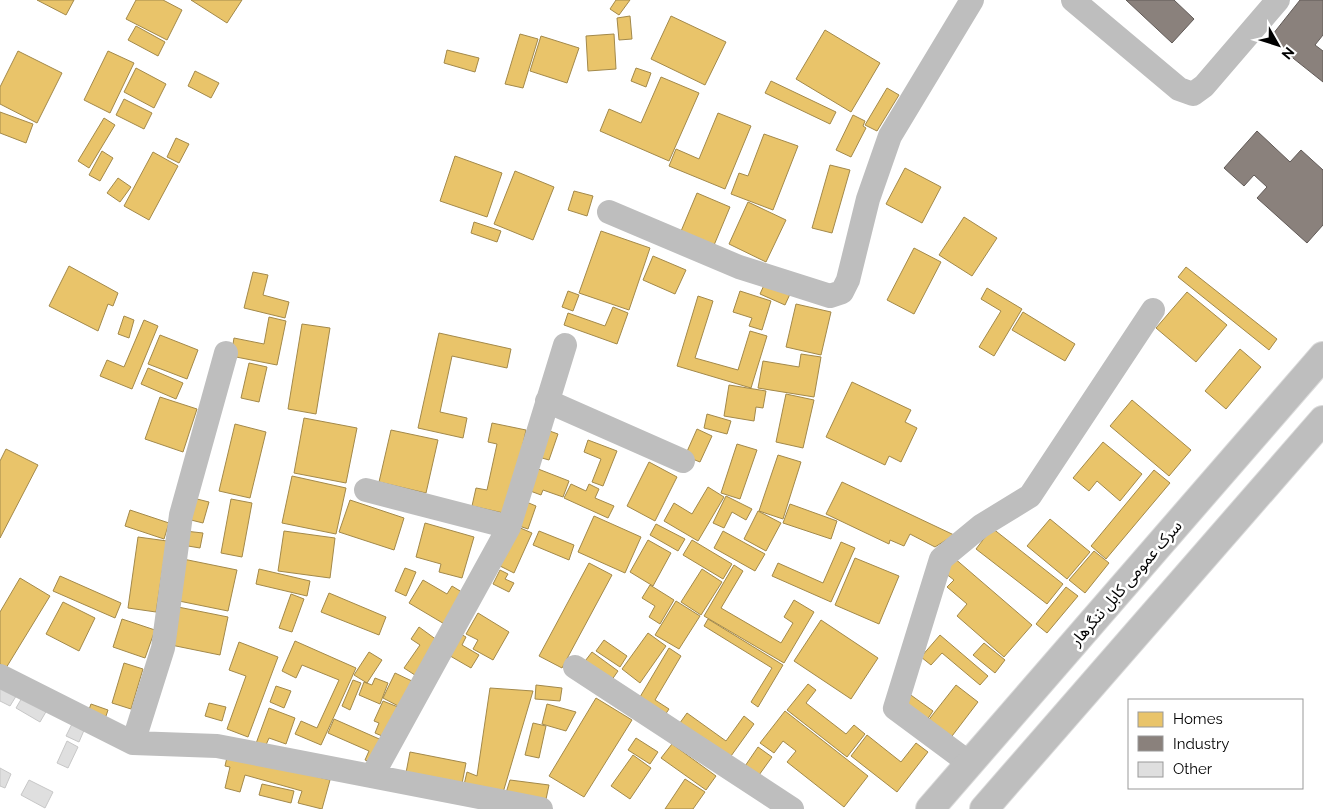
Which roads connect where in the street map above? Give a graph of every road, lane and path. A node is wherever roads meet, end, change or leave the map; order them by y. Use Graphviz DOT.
graph roads {
  1 [pos="972,0"];
  2 [pos="1073,0"];
  3 [pos="1278,0"];
  4 [pos="609,212"];
  5 [pos="1153,310"];
  6 [pos="565,345"];
  7 [pos="226,353"];
  8 [pos="1323,356"];
  9 [pos="547,401"];
  10 [pos="1323,420"];
  11 [pos="683,461"];
  12 [pos="366,490"];
  13 [pos="509,527"];
  14 [pos="575,667"];
  15 [pos="0,676"];
  16 [pos="133,743"];
  17 [pos="969,763"];
  18 [pos="372,776"];
  19 [pos="541,809"];
  20 [pos="792,809"];
  21 [pos="930,809"];
  22 [pos="984,809"];
  1 -- 4 [label="street"];
  2 -- 3 [label="street"];
  5 -- 17 [label="street"];
  6 -- 9 [label="street"];
  7 -- 16 [label="street"];
  8 -- 17 [label="highway, سرک عمومی کابل ننگرهار"];
  9 -- 11 [label="street"];
  9 -- 13 [label="street"];
  10 -- 22 [label="highway"];
  12 -- 13 [label="street"];
  13 -- 18 [label="street"];
  14 -- 20 [label="street"];
  15 -- 16 [label="street"];
  16 -- 18 [label="street"];
  17 -- 21 [label="highway, سرک عمومی کابل ننگرهار"];
  18 -- 19 [label="street"];
}
